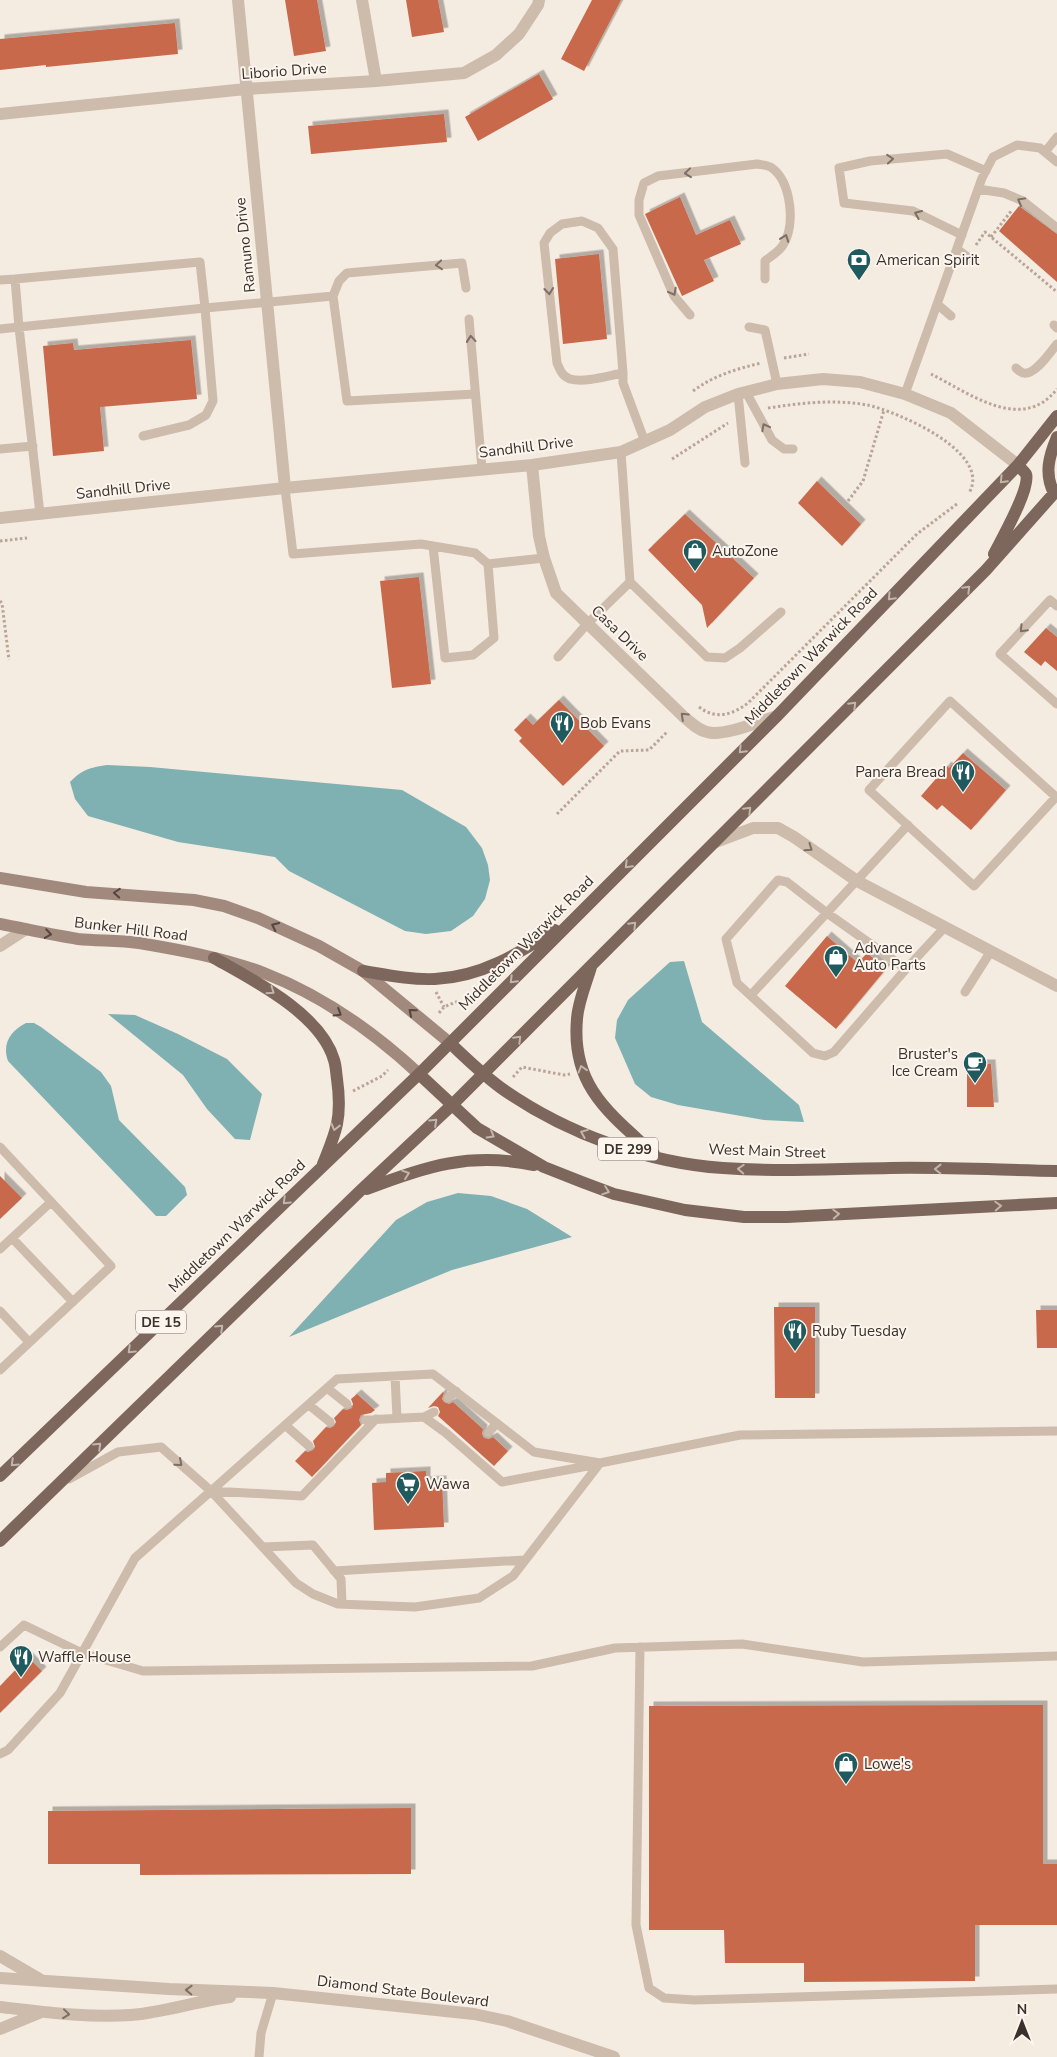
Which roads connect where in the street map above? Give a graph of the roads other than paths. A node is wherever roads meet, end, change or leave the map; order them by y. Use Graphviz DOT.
graph roads {
  1 [pos="238,0"];
  2 [pos="362,0"];
  3 [pos="539,0"];
  4 [pos="376,81"];
  5 [pos="246,89"];
  6 [pos="0,114"];
  7 [pos="1057,137"];
  8 [pos="1045,152"];
  9 [pos="1057,162"];
  10 [pos="986,171"];
  11 [pos="978,189"];
  12 [pos="1057,228"];
  13 [pos="962,235"];
  14 [pos="957,249"];
  15 [pos="973,261"];
  16 [pos="15,279"];
  17 [pos="765,279"];
  18 [pos="0,280"];
  19 [pos="466,288"];
  20 [pos="333,296"];
  21 [pos="267,301"];
  22 [pos="937,304"];
  23 [pos="205,308"];
  24 [pos="690,315"];
  25 [pos="951,316"];
  26 [pos="469,319"];
  27 [pos="19,327"];
  28 [pos="749,327"];
  29 [pos="0,329"];
  30 [pos="1057,344"];
  31 [pos="1016,368"];
  32 [pos="623,373"];
  33 [pos="777,384"];
  34 [pos="742,393"];
  35 [pos="475,394"];
  36 [pos="905,394"];
  37 [pos="1057,416"];
  38 [pos="143,436"];
  39 [pos="1057,436"];
  40 [pos="645,442"];
  41 [pos="33,446"];
  42 [pos="0,449"];
  43 [pos="794,449"];
  44 [pos="622,452"];
  45 [pos="745,463"];
  46 [pos="532,464"];
  47 [pos="1018,465"];
  48 [pos="482,469"];
  49 [pos="285,488"];
  50 [pos="1056,493"];
  51 [pos="40,514"];
  52 [pos="0,518"];
  53 [pos="433,546"];
  54 [pos="544,558"];
  55 [pos="488,564"];
  56 [pos="986,570"];
  57 [pos="630,582"];
  58 [pos="1057,606"];
  59 [pos="780,612"];
  60 [pos="587,624"];
  61 [pos="558,658"];
  62 [pos="1057,704"];
  63 [pos="777,716"];
  64 [pos="1056,798"];
  65 [pos="908,825"];
  66 [pos="716,842"];
  67 [pos="0,878"];
  68 [pos="857,881"];
  69 [pos="827,913"];
  70 [pos="576,917"];
  71 [pos="0,924"];
  72 [pos="945,927"];
  73 [pos="26,929"];
  74 [pos="0,946"];
  75 [pos="991,951"];
  76 [pos="214,958"];
  77 [pos="591,967"];
  78 [pos="906,969"];
  79 [pos="363,971"];
  80 [pos="1057,986"];
  81 [pos="965,992"];
  82 [pos="751,995"];
  83 [pos="450,1043"];
  84 [pos="419,1074"];
  85 [pos="484,1074"];
  86 [pos="452,1105"];
  87 [pos="0,1147"];
  88 [pos="658,1157"];
  89 [pos="321,1167"];
  90 [pos="544,1167"];
  91 [pos="1057,1171"];
  92 [pos="360,1191"];
  93 [pos="51,1202"];
  94 [pos="1057,1202"];
  95 [pos="12,1238"];
  96 [pos="0,1249"];
  97 [pos="73,1302"];
  98 [pos="0,1311"];
  99 [pos="30,1342"];
  100 [pos="0,1370"];
  101 [pos="395,1376"];
  102 [pos="328,1388"];
  103 [pos="456,1390"];
  104 [pos="448,1398"];
  105 [pos="471,1403"];
  106 [pos="309,1404"];
  107 [pos="347,1404"];
  108 [pos="464,1411"];
  109 [pos="434,1412"];
  110 [pos="424,1417"];
  111 [pos="397,1418"];
  112 [pos="365,1420"];
  113 [pos="376,1420"];
  114 [pos="330,1422"];
  115 [pos="497,1424"];
  116 [pos="285,1425"];
  117 [pos="1057,1432"];
  118 [pos="488,1433"];
  119 [pos="309,1446"];
  120 [pos="600,1463"];
  121 [pos="0,1476"];
  122 [pos="57,1486"];
  123 [pos="211,1490"];
  124 [pos="0,1542"];
  125 [pos="263,1547"];
  126 [pos="525,1560"];
  127 [pos="334,1571"];
  128 [pos="342,1604"];
  129 [pos="0,1647"];
  130 [pos="640,1647"];
  131 [pos="82,1653"];
  132 [pos="1057,1656"];
  133 [pos="0,1754"];
  134 [pos="0,1956"];
  135 [pos="0,1978"];
  136 [pos="43,1981"];
  137 [pos="1057,1989"];
  138 [pos="273,1992"];
  139 [pos="0,2008"];
  140 [pos="42,2012"];
  141 [pos="0,2029"];
  142 [pos="259,2057"];
  143 [pos="614,2057"];
  1 -- 5 [label="street, Ramuno Drive"];
  2 -- 4 [label="street"];
  3 -- 4 [label="street, Liborio Drive"];
  4 -- 5 [label="street, Liborio Drive"];
  5 -- 6 [label="street, Liborio Drive"];
  5 -- 21 [label="street, Ramuno Drive"];
  7 -- 8 [label="lane"];
  8 -- 9 [label="lane"];
  8 -- 10 [label="lane"];
  10 -- 11 [label="lane"];
  13 -- 10 [label="lane, one-way"];
  12 -- 11 [label="lane, one-way"];
  11 -- 13 [label="lane"];
  13 -- 14 [label="lane"];
  14 -- 15 [label="lane"];
  14 -- 22 [label="lane"];
  16 -- 18 [label="lane"];
  16 -- 23 [label="lane"];
  16 -- 27 [label="lane"];
  17 -- 24 [label="lane, one-way"];
  19 -- 20 [label="lane, one-way"];
  20 -- 21 [label="lane"];
  20 -- 35 [label="lane"];
  21 -- 23 [label="lane"];
  21 -- 49 [label="street, Ramuno Drive"];
  22 -- 25 [label="lane"];
  22 -- 36 [label="lane"];
  23 -- 27 [label="lane"];
  23 -- 38 [label="lane"];
  35 -- 26 [label="lane, one-way"];
  27 -- 29 [label="lane"];
  27 -- 41 [label="lane"];
  28 -- 33 [label="lane"];
  30 -- 31 [label="lane"];
  32 -- 32 [label="lane, one-way"];
  32 -- 40 [label="lane"];
  33 -- 34 [label="street, Sandhill Drive"];
  33 -- 36 [label="street, Sandhill Drive"];
  34 -- 40 [label="street, Sandhill Drive"];
  43 -- 34 [label="lane, one-way"];
  34 -- 45 [label="lane"];
  35 -- 48 [label="lane"];
  36 -- 47 [label="street, Sandhill Drive"];
  37 -- 47 [label="main road, Middletown Warwick Road"];
  39 -- 50 [label="main road"];
  40 -- 44 [label="street, Sandhill Drive"];
  41 -- 42 [label="lane"];
  41 -- 51 [label="lane"];
  44 -- 46 [label="street, Sandhill Drive"];
  44 -- 57 [label="lane"];
  46 -- 48 [label="street, Sandhill Drive"];
  46 -- 54 [label="street, Casa Drive"];
  47 -- 56 [label="main road"];
  47 -- 63 [label="main road, Middletown Warwick Road, one-way"];
  48 -- 49 [label="street, Sandhill Drive"];
  49 -- 51 [label="street, Sandhill Drive"];
  49 -- 53 [label="lane"];
  50 -- 56 [label="main road"];
  51 -- 52 [label="street, Sandhill Drive"];
  53 -- 55 [label="lane"];
  53 -- 55 [label="lane"];
  54 -- 55 [label="lane"];
  54 -- 60 [label="street, Casa Drive"];
  66 -- 56 [label="main road, one-way"];
  57 -- 59 [label="lane"];
  57 -- 60 [label="lane"];
  58 -- 62 [label="lane, one-way"];
  60 -- 61 [label="lane"];
  63 -- 60 [label="street, Casa Drive, one-way"];
  63 -- 70 [label="main road, Middletown Warwick Road, one-way"];
  64 -- 65 [label="lane"];
  64 -- 65 [label="lane"];
  65 -- 68 [label="lane"];
  66 -- 68 [label="street, one-way"];
  77 -- 66 [label="main road, one-way"];
  79 -- 67 [label="main road, one-way"];
  68 -- 69 [label="lane"];
  68 -- 72 [label="street"];
  69 -- 78 [label="lane"];
  69 -- 82 [label="lane"];
  69 -- 82 [label="lane"];
  70 -- 79 [label="main road"];
  70 -- 83 [label="main road, Middletown Warwick Road, one-way"];
  71 -- 73 [label="main road, Bunker Hill Road / DE 15"];
  72 -- 75 [label="street"];
  72 -- 78 [label="lane"];
  73 -- 74 [label="street"];
  73 -- 76 [label="main road, Bunker Hill Road / DE 15, one-way"];
  75 -- 80 [label="street"];
  75 -- 81 [label="lane"];
  76 -- 84 [label="main road, Bunker Hill Road, one-way"];
  76 -- 89 [label="main road, DE 15, one-way"];
  85 -- 77 [label="main road, one-way"];
  88 -- 77 [label="main road, one-way"];
  78 -- 82 [label="lane"];
  83 -- 79 [label="main road, one-way"];
  83 -- 84 [label="main road, Middletown Warwick Road"];
  83 -- 85 [label="main road, West Main Street"];
  84 -- 86 [label="main road, Bunker Hill Road"];
  84 -- 89 [label="main road, Middletown Warwick Road"];
  85 -- 86 [label="main road, DE 15"];
  88 -- 85 [label="main road, West Main Street / DE 299, one-way"];
  86 -- 90 [label="main road, one-way"];
  92 -- 86 [label="main road, DE 15, one-way"];
  87 -- 93 [label="lane"];
  91 -- 88 [label="main road, West Main Street / DE 299, one-way"];
  89 -- 121 [label="main road, Middletown Warwick Road / DE 15, one-way"];
  92 -- 90 [label="main road, one-way"];
  90 -- 94 [label="main road, one-way"];
  122 -- 92 [label="main road, DE 15, one-way"];
  93 -- 95 [label="lane"];
  93 -- 97 [label="lane"];
  95 -- 96 [label="lane"];
  95 -- 97 [label="lane"];
  97 -- 99 [label="lane"];
  98 -- 99 [label="lane"];
  99 -- 100 [label="lane"];
  101 -- 102 [label="lane"];
  101 -- 103 [label="lane"];
  101 -- 111 [label="lane"];
  102 -- 106 [label="lane"];
  102 -- 107 [label="lane"];
  103 -- 104 [label="lane"];
  103 -- 105 [label="lane"];
  105 -- 108 [label="lane"];
  105 -- 115 [label="lane"];
  106 -- 114 [label="lane"];
  106 -- 116 [label="lane"];
  109 -- 110 [label="lane"];
  110 -- 111 [label="lane"];
  110 -- 120 [label="lane"];
  111 -- 113 [label="lane"];
  112 -- 113 [label="lane"];
  113 -- 123 [label="lane"];
  115 -- 118 [label="lane"];
  115 -- 120 [label="lane"];
  116 -- 119 [label="lane"];
  116 -- 123 [label="lane"];
  117 -- 120 [label="lane"];
  120 -- 126 [label="lane"];
  122 -- 123 [label="lane, one-way"];
  122 -- 124 [label="main road, DE 15"];
  123 -- 125 [label="lane"];
  123 -- 131 [label="lane"];
  125 -- 127 [label="lane"];
  125 -- 128 [label="lane"];
  126 -- 127 [label="lane"];
  126 -- 128 [label="lane"];
  127 -- 128 [label="lane"];
  129 -- 131 [label="lane"];
  130 -- 131 [label="lane"];
  130 -- 132 [label="lane"];
  130 -- 137 [label="lane"];
  131 -- 133 [label="lane"];
  134 -- 136 [label="street"];
  135 -- 136 [label="street, Diamond State Boulevard"];
  138 -- 136 [label="street, Diamond State Boulevard, one-way"];
  140 -- 138 [label="street, Diamond State Boulevard, one-way"];
  138 -- 142 [label="lane"];
  138 -- 143 [label="street, Diamond State Boulevard"];
  139 -- 140 [label="street, Diamond State Boulevard"];
  140 -- 141 [label="street"];
}
